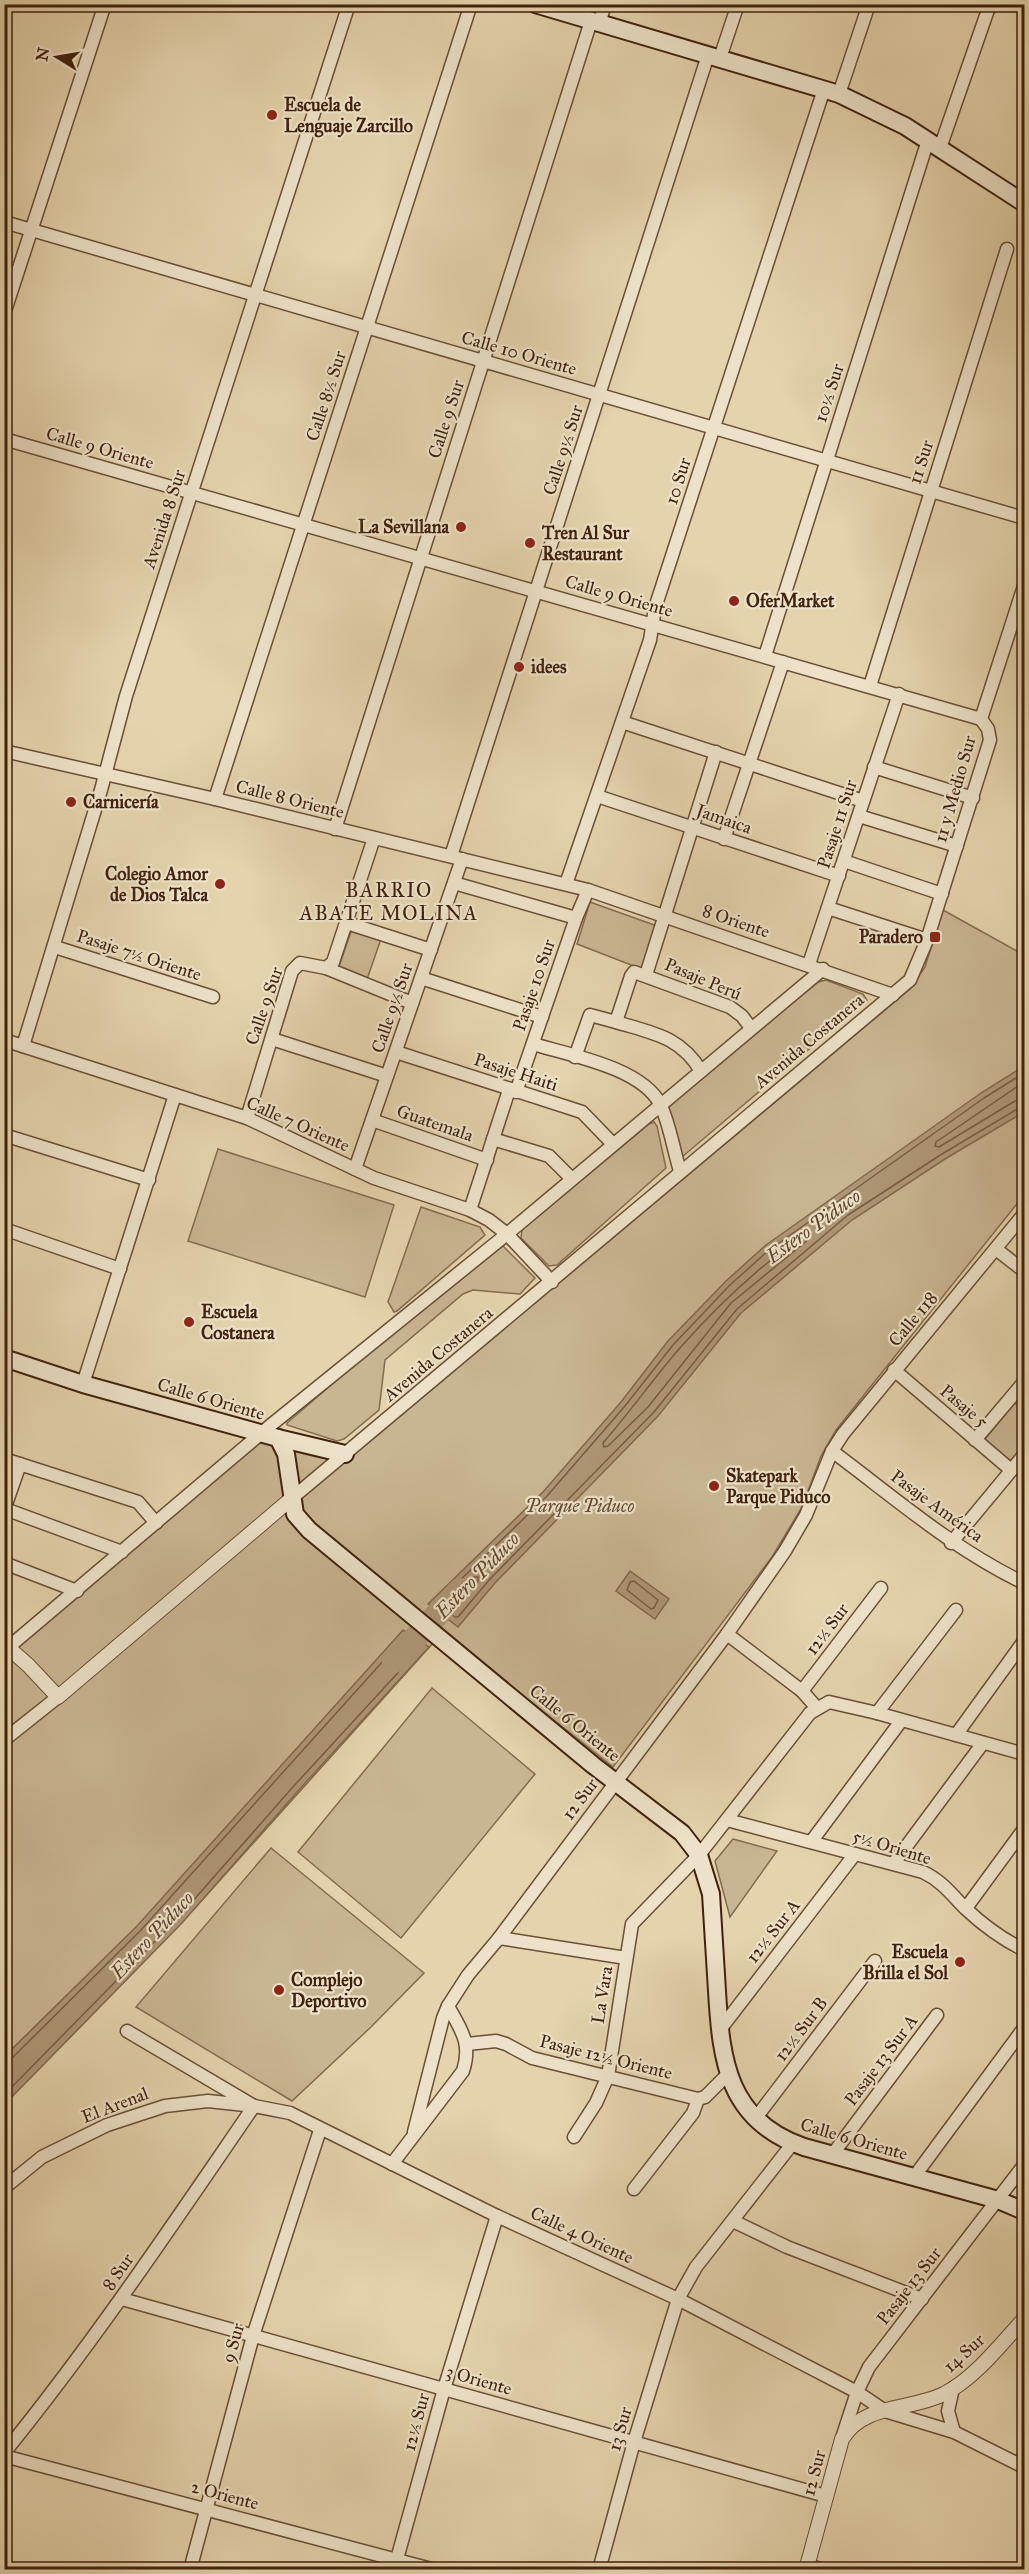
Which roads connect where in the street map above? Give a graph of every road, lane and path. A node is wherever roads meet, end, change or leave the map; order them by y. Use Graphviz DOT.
graph roads {
  1 [pos="105,4"];
  2 [pos="349,4"];
  3 [pos="471,4"];
  4 [pos="535,4"];
  5 [pos="605,4"];
  6 [pos="738,4"];
  7 [pos="868,4"];
  8 [pos="990,4"];
  9 [pos="595,22"];
  10 [pos="714,56"];
  11 [pos="831,92"];
  12 [pos="934,144"];
  13 [pos="1024,203"];
  14 [pos="4,222"];
  15 [pos="31,230"];
  16 [pos="1007,249"];
  17 [pos="254,295"];
  18 [pos="4,314"];
  19 [pos="367,328"];
  20 [pos="483,361"];
  21 [pos="600,395"];
  22 [pos="714,428"];
  23 [pos="4,439"];
  24 [pos="827,461"];
  25 [pos="931,491"];
  26 [pos="192,493"];
  27 [pos="1024,518"];
  28 [pos="304,525"];
  29 [pos="421,558"];
  30 [pos="1024,586"];
  31 [pos="537,591"];
  32 [pos="654,625"];
  33 [pos="765,657"];
  34 [pos="783,662"];
  35 [pos="870,686"];
  36 [pos="899,694"];
  37 [pos="981,719"];
  38 [pos="622,722"];
  39 [pos="4,751"];
  40 [pos="716,752"];
  41 [pos="748,762"];
  42 [pos="874,767"];
  43 [pos="105,774"];
  44 [pos="597,796"];
  45 [pos="973,798"];
  46 [pos="215,799"];
  47 [pos="863,801"];
  48 [pos="859,816"];
  49 [pos="692,828"];
  50 [pos="335,829"];
  51 [pos="374,838"];
  52 [pos="724,839"];
  53 [pos="957,846"];
  54 [pos="457,858"];
  55 [pos="844,861"];
  56 [pos="839,876"];
  57 [pos="454,884"];
  58 [pos="567,884"];
  59 [pos="588,890"];
  60 [pos="942,894"];
  61 [pos="828,908"];
  62 [pos="665,915"];
  63 [pos="576,918"];
  64 [pos="346,923"];
  65 [pos="927,940"];
  66 [pos="55,947"];
  67 [pos="431,950"];
  68 [pos="809,964"];
  69 [pos="326,968"];
  70 [pos="823,969"];
  71 [pos="640,973"];
  72 [pos="421,978"];
  73 [pos="893,995"];
  74 [pos="213,997"];
  75 [pos="412,1003"];
  76 [pos="542,1017"];
  77 [pos="616,1022"];
  78 [pos="751,1028"];
  79 [pos="272,1039"];
  80 [pos="4,1040"];
  81 [pos="533,1044"];
  82 [pos="23,1046"];
  83 [pos="396,1052"];
  84 [pos="575,1057"];
  85 [pos="700,1071"];
  86 [pos="387,1077"];
  87 [pos="512,1091"];
  88 [pos="175,1095"];
  89 [pos="660,1105"];
  90 [pos="247,1118"];
  91 [pos="372,1120"];
  92 [pos="4,1135"];
  93 [pos="493,1139"];
  94 [pos="613,1144"];
  95 [pos="487,1160"];
  96 [pos="355,1169"];
  97 [pos="680,1171"];
  98 [pos="572,1179"];
  99 [pos="149,1180"];
  100 [pos="470,1210"];
  101 [pos="1024,1214"];
  102 [pos="4,1229"];
  103 [pos="507,1234"];
  104 [pos="996,1249"];
  105 [pos="120,1269"];
  106 [pos="1024,1271"];
  107 [pos="552,1282"];
  108 [pos="4,1358"];
  109 [pos="894,1370"];
  110 [pos="1024,1382"];
  111 [pos="84,1384"];
  112 [pos="270,1436"];
  113 [pos="975,1440"];
  114 [pos="832,1451"];
  115 [pos="345,1454"];
  116 [pos="1024,1455"];
  117 [pos="4,1459"];
  118 [pos="20,1464"];
  119 [pos="1011,1470"];
  120 [pos="291,1499"];
  121 [pos="5,1509"];
  122 [pos="156,1523"];
  123 [pos="951,1543"];
  124 [pos="122,1552"];
  125 [pos="4,1563"];
  126 [pos="1024,1583"];
  127 [pos="881,1588"];
  128 [pos="77,1591"];
  129 [pos="956,1610"];
  130 [pos="727,1634"];
  131 [pos="1024,1641"];
  132 [pos="6,1648"];
  133 [pos="802,1691"];
  134 [pos="58,1697"];
  135 [pos="817,1708"];
  136 [pos="877,1713"];
  137 [pos="901,1721"];
  138 [pos="956,1735"];
  139 [pos="4,1740"];
  140 [pos="983,1743"];
  141 [pos="1024,1754"];
  142 [pos="616,1781"];
  143 [pos="727,1820"];
  144 [pos="1024,1829"];
  145 [pos="811,1842"];
  146 [pos="855,1854"];
  147 [pos="699,1855"];
  148 [pos="894,1863"];
  149 [pos="966,1908"];
  150 [pos="500,1938"];
  151 [pos="1024,1950"];
  152 [pos="626,1958"];
  153 [pos="875,1961"];
  154 [pos="448,2006"];
  155 [pos="937,2015"];
  156 [pos="1024,2028"];
  157 [pos="127,2031"];
  158 [pos="719,2031"];
  159 [pos="467,2044"];
  160 [pos="728,2074"];
  161 [pos="608,2076"];
  162 [pos="698,2099"];
  163 [pos="254,2106"];
  164 [pos="755,2119"];
  165 [pos="320,2130"];
  166 [pos="413,2137"];
  167 [pos="574,2137"];
  168 [pos="793,2143"];
  169 [pos="832,2155"];
  170 [pos="392,2164"];
  171 [pos="1024,2165"];
  172 [pos="914,2177"];
  173 [pos="4,2188"];
  174 [pos="634,2189"];
  175 [pos="998,2200"];
  176 [pos="1024,2211"];
  177 [pos="497,2216"];
  178 [pos="733,2221"];
  179 [pos="122,2299"];
  180 [pos="678,2299"];
  181 [pos="922,2299"];
  182 [pos="1024,2319"];
  183 [pos="253,2336"];
  184 [pos="953,2388"];
  185 [pos="444,2389"];
  186 [pos="857,2392"];
  187 [pos="885,2411"];
  188 [pos="954,2432"];
  189 [pos="842,2439"];
  190 [pos="634,2442"];
  191 [pos="4,2455"];
  192 [pos="1024,2467"];
  193 [pos="826,2496"];
  194 [pos="206,2509"];
  195 [pos="396,2564"];
  196 [pos="806,2567"];
  197 [pos="190,2570"];
  198 [pos="435,2570"];
  199 [pos="599,2570"];
  200 [pos="823,2570"];
  1 -- 15 [label="street"];
  2 -- 17 [label="street, Avenida 8 Sur"];
  3 -- 19 [label="street, Calle 8½ Sur"];
  4 -- 9 [label="main road"];
  5 -- 9 [label="street, Calle 9 Sur"];
  6 -- 10 [label="street, Calle 9½ Sur"];
  7 -- 11 [label="street, 10 Sur"];
  8 -- 12 [label="street, 10½ Sur"];
  9 -- 10 [label="main road"];
  9 -- 20 [label="street, Calle 9 Sur"];
  10 -- 11 [label="main road"];
  10 -- 21 [label="street, Calle 9½ Sur"];
  11 -- 12 [label="main road"];
  11 -- 22 [label="street, 10 Sur"];
  12 -- 13 [label="main road"];
  12 -- 24 [label="street, 10½ Sur"];
  14 -- 15 [label="street, Calle 10 Oriente"];
  15 -- 17 [label="street, Calle 10 Oriente"];
  15 -- 18 [label="street"];
  16 -- 25 [label="street, 11 Sur"];
  17 -- 19 [label="street, Calle 10 Oriente"];
  17 -- 26 [label="street, Avenida 8 Sur"];
  19 -- 20 [label="street, Calle 10 Oriente"];
  19 -- 28 [label="street, Calle 8½ Sur"];
  20 -- 21 [label="street, Calle 10 Oriente"];
  20 -- 29 [label="street, Calle 9 Sur"];
  21 -- 22 [label="street, Calle 10 Oriente"];
  21 -- 31 [label="street, Calle 9½ Sur"];
  22 -- 24 [label="street, Calle 10 Oriente"];
  22 -- 32 [label="street, 10 Sur"];
  23 -- 26 [label="street, Calle 9 Oriente"];
  24 -- 25 [label="street, Calle 10 Oriente"];
  24 -- 33 [label="street, 10½ Sur"];
  25 -- 27 [label="street, Calle 10 Oriente"];
  25 -- 35 [label="street, 11 Sur"];
  26 -- 28 [label="street, Calle 9 Oriente"];
  26 -- 43 [label="street, Avenida 8 Sur"];
  28 -- 29 [label="street, Calle 9 Oriente"];
  28 -- 46 [label="street, Calle 8½ Sur"];
  29 -- 31 [label="street, Calle 9 Oriente"];
  29 -- 50 [label="street, Calle 9 Sur"];
  30 -- 37 [label="street, 11 y Medio Sur"];
  31 -- 32 [label="street, Calle 9 Oriente"];
  31 -- 54 [label="street, Calle 9½ Sur"];
  32 -- 33 [label="street, Calle 9 Oriente"];
  32 -- 38 [label="street, 10 Sur"];
  33 -- 34 [label="street, Calle 9 Oriente"];
  34 -- 35 [label="street, Calle 9 Oriente"];
  34 -- 41 [label="street"];
  35 -- 36 [label="street, Calle 9 Oriente"];
  36 -- 37 [label="street, Calle 9 Oriente"];
  36 -- 42 [label="street, Pasaje 11 Sur"];
  37 -- 45 [label="street, 11 y Medio Sur"];
  38 -- 40 [label="street"];
  38 -- 44 [label="street, 10 Sur"];
  39 -- 43 [label="street, Calle 8 Oriente"];
  40 -- 41 [label="street"];
  40 -- 49 [label="street"];
  41 -- 47 [label="street"];
  41 -- 52 [label="street"];
  42 -- 45 [label="street"];
  42 -- 47 [label="street, Pasaje 11 Sur"];
  43 -- 46 [label="street, Calle 8 Oriente"];
  43 -- 66 [label="street, Avenida 8 Sur"];
  44 -- 49 [label="street, Jamaica"];
  44 -- 58 [label="street, 10 Sur"];
  45 -- 53 [label="street, 11 y Medio Sur"];
  46 -- 50 [label="street, Calle 8 Oriente"];
  47 -- 48 [label="street, Pasaje 11 Sur"];
  48 -- 53 [label="street"];
  48 -- 55 [label="street, Pasaje 11 Sur"];
  49 -- 52 [label="street, Jamaica"];
  49 -- 62 [label="street"];
  50 -- 51 [label="street, Calle 8 Oriente"];
  51 -- 54 [label="street, Calle 8 Oriente"];
  51 -- 64 [label="street"];
  52 -- 56 [label="street, Jamaica"];
  53 -- 60 [label="street, 11 y Medio Sur"];
  54 -- 57 [label="street, Calle 9½ Sur"];
  54 -- 58 [label="street, Calle 8 Oriente"];
  55 -- 56 [label="street, Pasaje 11 Sur"];
  55 -- 60 [label="street"];
  56 -- 61 [label="street, Pasaje 11 Sur"];
  57 -- 63 [label="street"];
  57 -- 67 [label="street, Calle 9½ Sur"];
  58 -- 59 [label="street, 8 Oriente"];
  59 -- 62 [label="street, 8 Oriente"];
  59 -- 63 [label="street, Pasaje 10 Sur"];
  60 -- 65 [label="street, 11 y Medio Sur"];
  61 -- 65 [label="street"];
  61 -- 68 [label="street, Pasaje 11 Sur"];
  62 -- 68 [label="street, 8 Oriente"];
  62 -- 71 [label="street"];
  63 -- 76 [label="street, Pasaje 10 Sur"];
  64 -- 67 [label="street"];
  64 -- 69 [label="street"];
  65 -- 73 [label="street, 11 y Medio Sur"];
  66 -- 74 [label="street, Pasaje 7½ Oriente"];
  66 -- 82 [label="street, Avenida 8 Sur"];
  67 -- 72 [label="street, Calle 9½ Sur"];
  68 -- 70 [label="street, 8 Oriente"];
  69 -- 75 [label="street"];
  69 -- 79 [label="street, Calle 9 Sur"];
  70 -- 73 [label="street, 8 Oriente"];
  70 -- 78 [label="street"];
  71 -- 77 [label="street"];
  71 -- 78 [label="street, Pasaje Perú"];
  72 -- 75 [label="street, Calle 9½ Sur"];
  72 -- 76 [label="street"];
  73 -- 97 [label="street, Avenida Costanera"];
  75 -- 83 [label="street, Calle 9½ Sur"];
  76 -- 81 [label="street, Pasaje 10 Sur"];
  77 -- 84 [label="street"];
  77 -- 85 [label="street"];
  78 -- 85 [label="street"];
  79 -- 86 [label="street"];
  79 -- 90 [label="street, Calle 9 Sur"];
  80 -- 82 [label="street, Calle 7 Oriente"];
  81 -- 84 [label="street"];
  81 -- 87 [label="street, Pasaje 10 Sur"];
  82 -- 88 [label="street, Calle 7 Oriente"];
  83 -- 86 [label="street, Calle 9½ Sur"];
  83 -- 87 [label="street, Pasaje Haiti"];
  84 -- 89 [label="street"];
  85 -- 89 [label="street"];
  86 -- 91 [label="street, Calle 9½ Sur"];
  87 -- 93 [label="street, Pasaje 10 Sur"];
  87 -- 94 [label="street, Pasaje Haiti"];
  88 -- 90 [label="street, Calle 7 Oriente"];
  88 -- 99 [label="street"];
  89 -- 94 [label="street"];
  89 -- 97 [label="street"];
  90 -- 96 [label="street, Calle 7 Oriente"];
  91 -- 95 [label="street, Guatemala"];
  91 -- 96 [label="street, Calle 9½ Sur"];
  92 -- 99 [label="street"];
  93 -- 95 [label="street, Pasaje 10 Sur"];
  93 -- 98 [label="street"];
  94 -- 98 [label="street"];
  95 -- 100 [label="street, Pasaje 10 Sur"];
  96 -- 100 [label="street, Calle 7 Oriente"];
  97 -- 107 [label="street, Avenida Costanera"];
  98 -- 103 [label="street"];
  99 -- 105 [label="street"];
  100 -- 103 [label="street, Calle 7 Oriente"];
  101 -- 104 [label="street, Calle 118"];
  102 -- 105 [label="street"];
  103 -- 107 [label="street, Calle 7 Oriente"];
  103 -- 112 [label="street"];
  104 -- 106 [label="street"];
  104 -- 109 [label="street, Calle 118"];
  105 -- 111 [label="street"];
  107 -- 115 [label="street, Avenida Costanera"];
  108 -- 111 [label="main road, Calle 6 Oriente"];
  109 -- 113 [label="street, Pasaje 5"];
  109 -- 114 [label="street, Calle 118"];
  110 -- 113 [label="street"];
  111 -- 112 [label="main road, Calle 6 Oriente"];
  112 -- 115 [label="main road"];
  112 -- 120 [label="main road, Calle 6 Oriente"];
  112 -- 122 [label="street"];
  113 -- 119 [label="street, Pasaje 5"];
  114 -- 123 [label="street, Pasaje América"];
  114 -- 130 [label="street, 12 Sur"];
  115 -- 120 [label="street, Avenida Costanera"];
  116 -- 119 [label="street"];
  117 -- 118 [label="street"];
  118 -- 121 [label="street"];
  118 -- 122 [label="street"];
  119 -- 123 [label="street"];
  120 -- 134 [label="street, Avenida Costanera"];
  120 -- 142 [label="main road, Calle 6 Oriente"];
  121 -- 124 [label="street"];
  122 -- 124 [label="street"];
  123 -- 126 [label="street, Pasaje América"];
  124 -- 128 [label="street"];
  125 -- 128 [label="street"];
  127 -- 133 [label="street, 12½ Sur"];
  128 -- 132 [label="street"];
  129 -- 136 [label="street"];
  130 -- 133 [label="street"];
  130 -- 142 [label="street, 12 Sur"];
  131 -- 138 [label="street"];
  132 -- 134 [label="street"];
  133 -- 135 [label="street"];
  134 -- 139 [label="street, Avenida Costanera"];
  135 -- 136 [label="street"];
  135 -- 143 [label="street, La Vara"];
  136 -- 137 [label="street"];
  137 -- 138 [label="street"];
  137 -- 145 [label="street"];
  138 -- 140 [label="street"];
  140 -- 141 [label="street"];
  140 -- 148 [label="street"];
  142 -- 147 [label="main road, Calle 6 Oriente"];
  142 -- 150 [label="street, 12 Sur"];
  143 -- 145 [label="street, 5½ Oriente"];
  143 -- 147 [label="street, La Vara"];
  144 -- 149 [label="street"];
  145 -- 146 [label="street, 5½ Oriente"];
  146 -- 148 [label="street, 5½ Oriente"];
  146 -- 158 [label="street, 12½ Sur A"];
  147 -- 152 [label="street, La Vara"];
  147 -- 158 [label="main road, Calle 6 Oriente"];
  148 -- 149 [label="street, 5½ Oriente"];
  149 -- 151 [label="street, 5½ Oriente"];
  150 -- 152 [label="street"];
  150 -- 154 [label="street, 12 Sur"];
  152 -- 161 [label="street, La Vara"];
  153 -- 164 [label="street, 12½ Sur B"];
  154 -- 159 [label="street"];
  154 -- 166 [label="street, 12 Sur"];
  155 -- 169 [label="street, Pasaje 13 Sur A"];
  156 -- 172 [label="street"];
  157 -- 163 [label="street, Calle 4 Oriente"];
  158 -- 160 [label="main road, Calle 6 Oriente"];
  159 -- 161 [label="street, Pasaje 12½ Oriente"];
  159 -- 166 [label="street"];
  160 -- 162 [label="street"];
  160 -- 164 [label="main road, Calle 6 Oriente"];
  161 -- 162 [label="street, Pasaje 12½ Oriente"];
  161 -- 167 [label="street, La Vara"];
  162 -- 174 [label="street"];
  163 -- 165 [label="street, Calle 4 Oriente"];
  163 -- 173 [label="street, El Arenal"];
  163 -- 179 [label="street, 8 Sur"];
  164 -- 168 [label="main road, Calle 6 Oriente"];
  165 -- 170 [label="street, Calle 4 Oriente"];
  165 -- 183 [label="street, 9 Sur"];
  166 -- 170 [label="street"];
  168 -- 169 [label="main road, Calle 6 Oriente"];
  168 -- 178 [label="street"];
  169 -- 172 [label="main road, Calle 6 Oriente"];
  170 -- 177 [label="street, Calle 4 Oriente"];
  171 -- 175 [label="street, Pasaje 13 Sur"];
  172 -- 175 [label="main road, Calle 6 Oriente"];
  175 -- 176 [label="main road, Calle 6 Oriente"];
  175 -- 181 [label="street, Pasaje 13 Sur"];
  177 -- 180 [label="street, Calle 4 Oriente"];
  177 -- 185 [label="street, 12½ Sur"];
  178 -- 180 [label="street"];
  178 -- 181 [label="street"];
  179 -- 183 [label="street, 3 Oriente"];
  179 -- 191 [label="street, 8 Sur"];
  180 -- 186 [label="street, Calle 4 Oriente"];
  180 -- 190 [label="street, 13 Sur"];
  181 -- 186 [label="street, Pasaje 13 Sur"];
  182 -- 184 [label="street, 14 Sur"];
  183 -- 185 [label="street, 3 Oriente"];
  183 -- 194 [label="street, 9 Sur"];
  184 -- 187 [label="street, 14 Sur"];
  184 -- 188 [label="street"];
  185 -- 190 [label="street, 3 Oriente"];
  185 -- 195 [label="street, 12½ Sur"];
  186 -- 187 [label="street, Calle 4 Oriente"];
  186 -- 189 [label="street, Pasaje 13 Sur"];
  187 -- 188 [label="street, Calle 4 Oriente"];
  187 -- 189 [label="street, 12 Sur"];
  188 -- 192 [label="street, Calle 4 Oriente"];
  189 -- 193 [label="street, 12 Sur"];
  190 -- 193 [label="street, 3 Oriente"];
  190 -- 199 [label="street, 13 Sur"];
  191 -- 194 [label="street, 2 Oriente"];
  193 -- 196 [label="street, 12 Sur"];
  194 -- 195 [label="street, 2 Oriente"];
  194 -- 197 [label="street, 9 Sur"];
  195 -- 198 [label="street, 2 Oriente"];
  196 -- 200 [label="street"];
}
